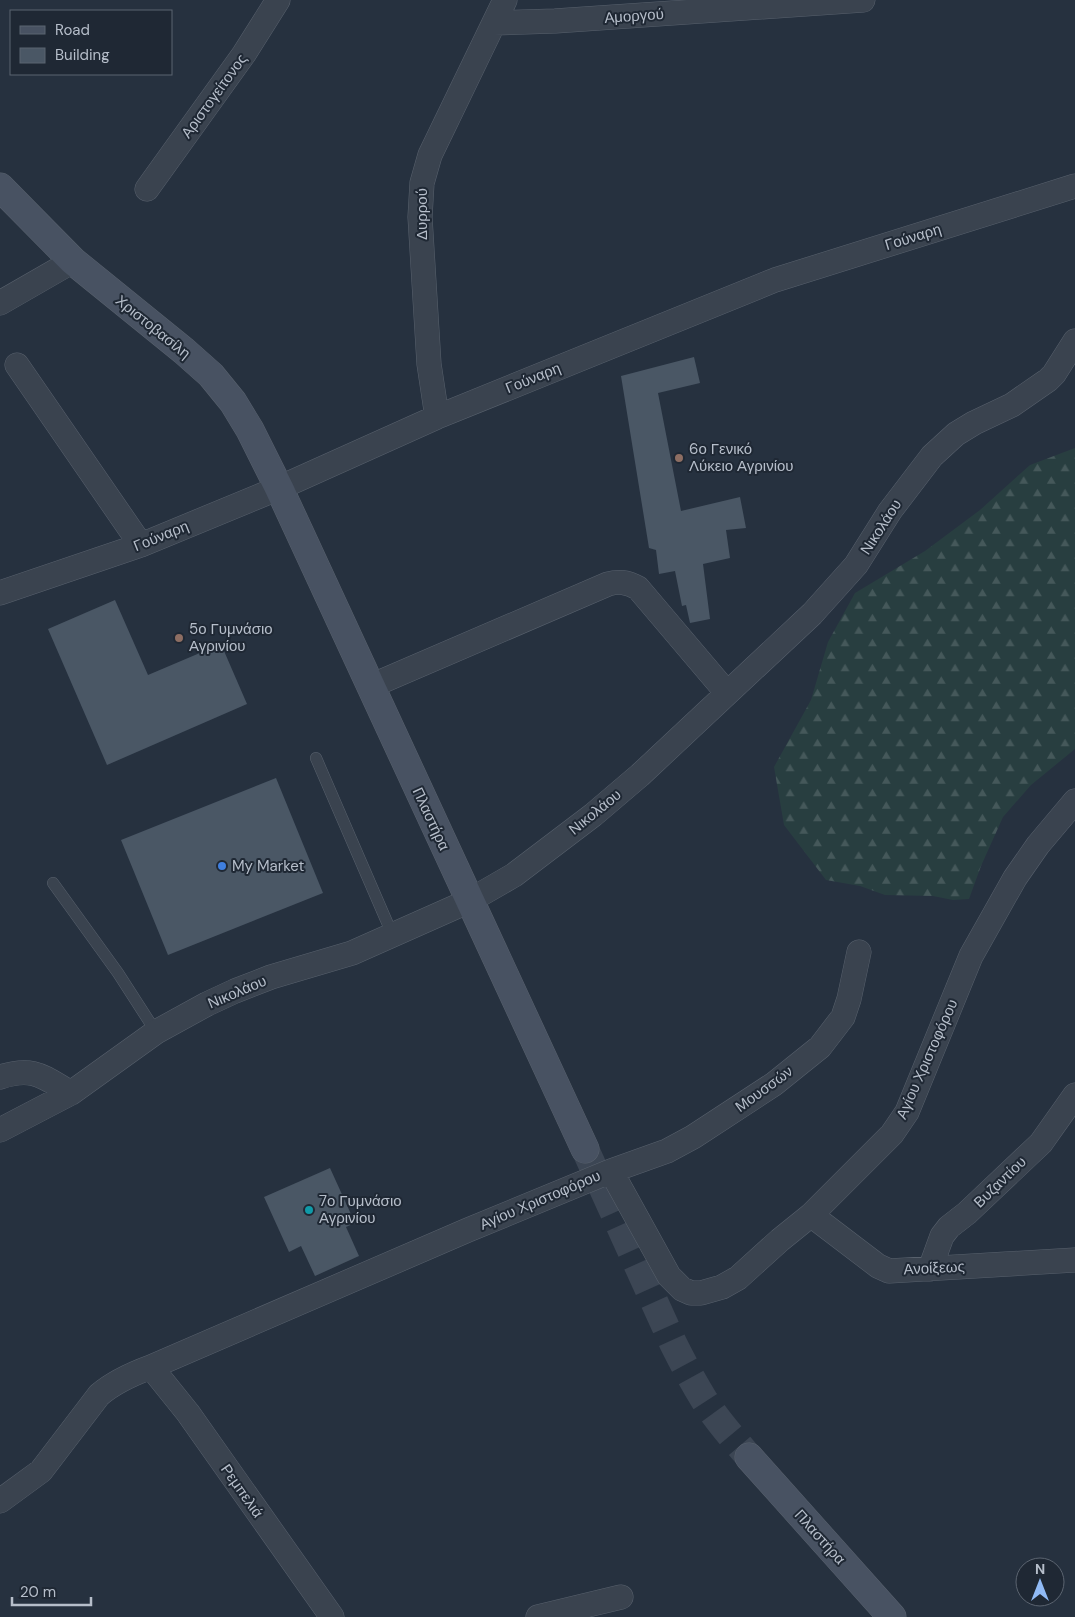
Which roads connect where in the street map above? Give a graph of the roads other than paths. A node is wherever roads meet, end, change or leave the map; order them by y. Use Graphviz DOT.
graph roads {
  1 [pos="278,0"];
  2 [pos="505,0"];
  3 [pos="863,0"];
  4 [pos="494,23"];
  5 [pos="1075,186"];
  6 [pos="0,187"];
  7 [pos="146,189"];
  8 [pos="73,261"];
  9 [pos="0,303"];
  10 [pos="1075,341"];
  11 [pos="17,365"];
  12 [pos="437,417"];
  13 [pos="279,488"];
  14 [pos="141,545"];
  15 [pos="0,593"];
  16 [pos="371,686"];
  17 [pos="727,693"];
  18 [pos="316,758"];
  19 [pos="1075,801"];
  20 [pos="53,883"];
  21 [pos="469,901"];
  22 [pos="393,936"];
  23 [pos="859,952"];
  24 [pos="156,1032"];
  25 [pos="0,1077"];
  26 [pos="71,1093"];
  27 [pos="1075,1095"];
  28 [pos="0,1130"];
  29 [pos="585,1149"];
  30 [pos="611,1171"];
  31 [pos="812,1215"];
  32 [pos="1075,1260"];
  33 [pos="930,1269"];
  34 [pos="151,1367"];
  35 [pos="749,1457"];
  36 [pos="0,1501"];
  37 [pos="621,1597"];
  38 [pos="332,1617"];
  39 [pos="538,1617"];
  40 [pos="892,1617"];
  1 -- 7 [label="street, Αριστογείτονος"];
  2 -- 4 [label="street, Δυρρού"];
  3 -- 4 [label="street, Αμοργού"];
  4 -- 12 [label="street, Δυρρού"];
  5 -- 12 [label="street, Γούναρη"];
  6 -- 8 [label="main road, Χριστοβασίλη"];
  8 -- 9 [label="street"];
  8 -- 13 [label="main road, Χριστοβασίλη"];
  10 -- 17 [label="street, Νικολάου"];
  11 -- 14 [label="street"];
  12 -- 13 [label="street, Γούναρη"];
  13 -- 14 [label="street, Γούναρη"];
  13 -- 16 [label="main road, Πλαστήρα"];
  14 -- 15 [label="street, Γούναρη"];
  16 -- 17 [label="street"];
  16 -- 21 [label="main road, Πλαστήρα"];
  17 -- 21 [label="street, Νικολάου"];
  18 -- 22 [label="lane"];
  19 -- 31 [label="street, Αγίου Χριστοφόρου"];
  20 -- 24 [label="lane"];
  21 -- 22 [label="street, Νικολάου"];
  21 -- 29 [label="main road, Πλαστήρα"];
  22 -- 24 [label="street, Νικολάου"];
  23 -- 30 [label="street, Μουσσών"];
  24 -- 26 [label="street, Νικολάου"];
  25 -- 26 [label="street"];
  26 -- 28 [label="street, Νικολάου"];
  27 -- 33 [label="street, Βυζαντίου"];
  30 -- 31 [label="street, Αγίου Χριστοφόρου"];
  30 -- 34 [label="street, Αγίου Χριστοφόρου"];
  31 -- 33 [label="street, Ανοίξεως"];
  32 -- 33 [label="street, Ανοίξεως"];
  34 -- 36 [label="street, Αγίου Χριστοφόρου"];
  34 -- 38 [label="street, Ρεμπελιά"];
  35 -- 40 [label="main road, Πλαστήρα"];
  37 -- 39 [label="street"];
}
